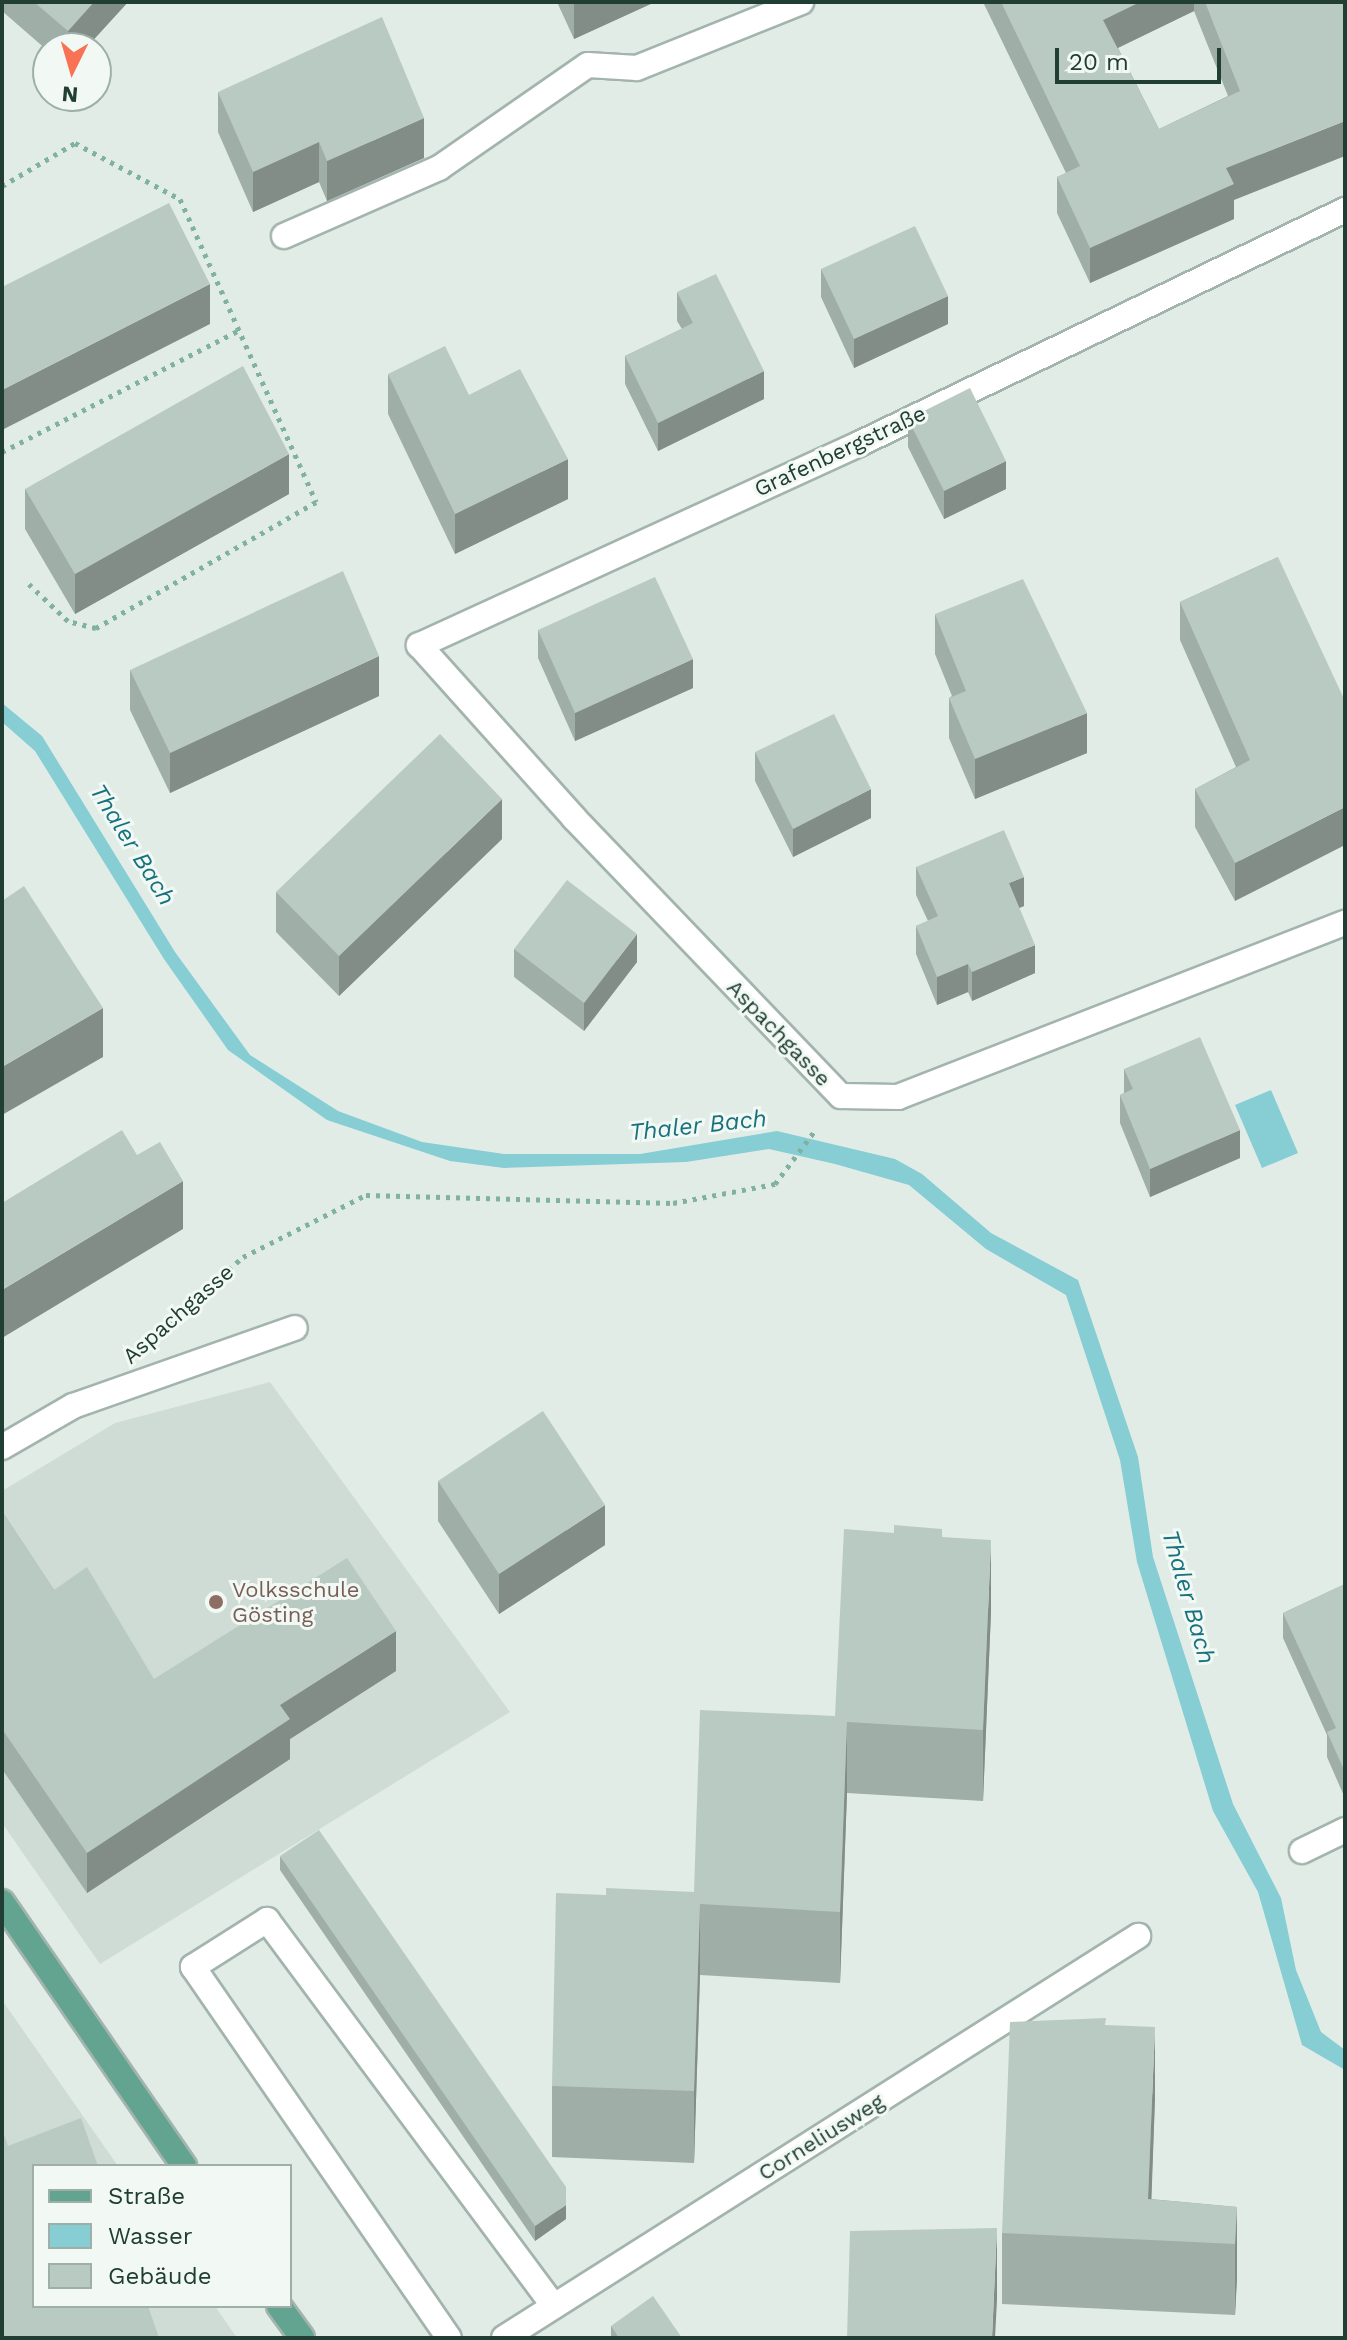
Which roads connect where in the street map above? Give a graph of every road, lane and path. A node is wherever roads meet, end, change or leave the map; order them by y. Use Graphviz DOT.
graph roads {
  1 [pos="801,2"];
  2 [pos="2,186"];
  3 [pos="1345,210"];
  4 [pos="284,236"];
  5 [pos="239,330"];
  6 [pos="2,452"];
  7 [pos="29,584"];
  8 [pos="419,645"];
  9 [pos="1345,923"];
  10 [pos="823,1120"];
  11 [pos="295,1328"];
  12 [pos="152,1336"];
  13 [pos="2,1447"];
  14 [pos="1345,1830"];
  15 [pos="1302,1851"];
  16 [pos="2,1902"];
  17 [pos="1138,1936"];
  18 [pos="183,2164"];
  19 [pos="554,2306"];
  20 [pos="280,2308"];
  21 [pos="302,2338"];
  22 [pos="449,2338"];
  23 [pos="504,2338"];
  1 -- 4 [label="street"];
  2 -- 5 [label="path"];
  3 -- 8 [label="street, Grafenbergstraße"];
  5 -- 6 [label="path"];
  5 -- 7 [label="path"];
  8 -- 9 [label="street, Aspachgasse"];
  10 -- 12 [label="path, Aspachgasse"];
  11 -- 13 [label="street, Aspachgasse"];
  14 -- 15 [label="street"];
  16 -- 18 [label="main road"];
  17 -- 19 [label="street, Corneliusweg"];
  19 -- 22 [label="street"];
  19 -- 23 [label="street, Corneliusweg"];
  20 -- 21 [label="main road"];
}
